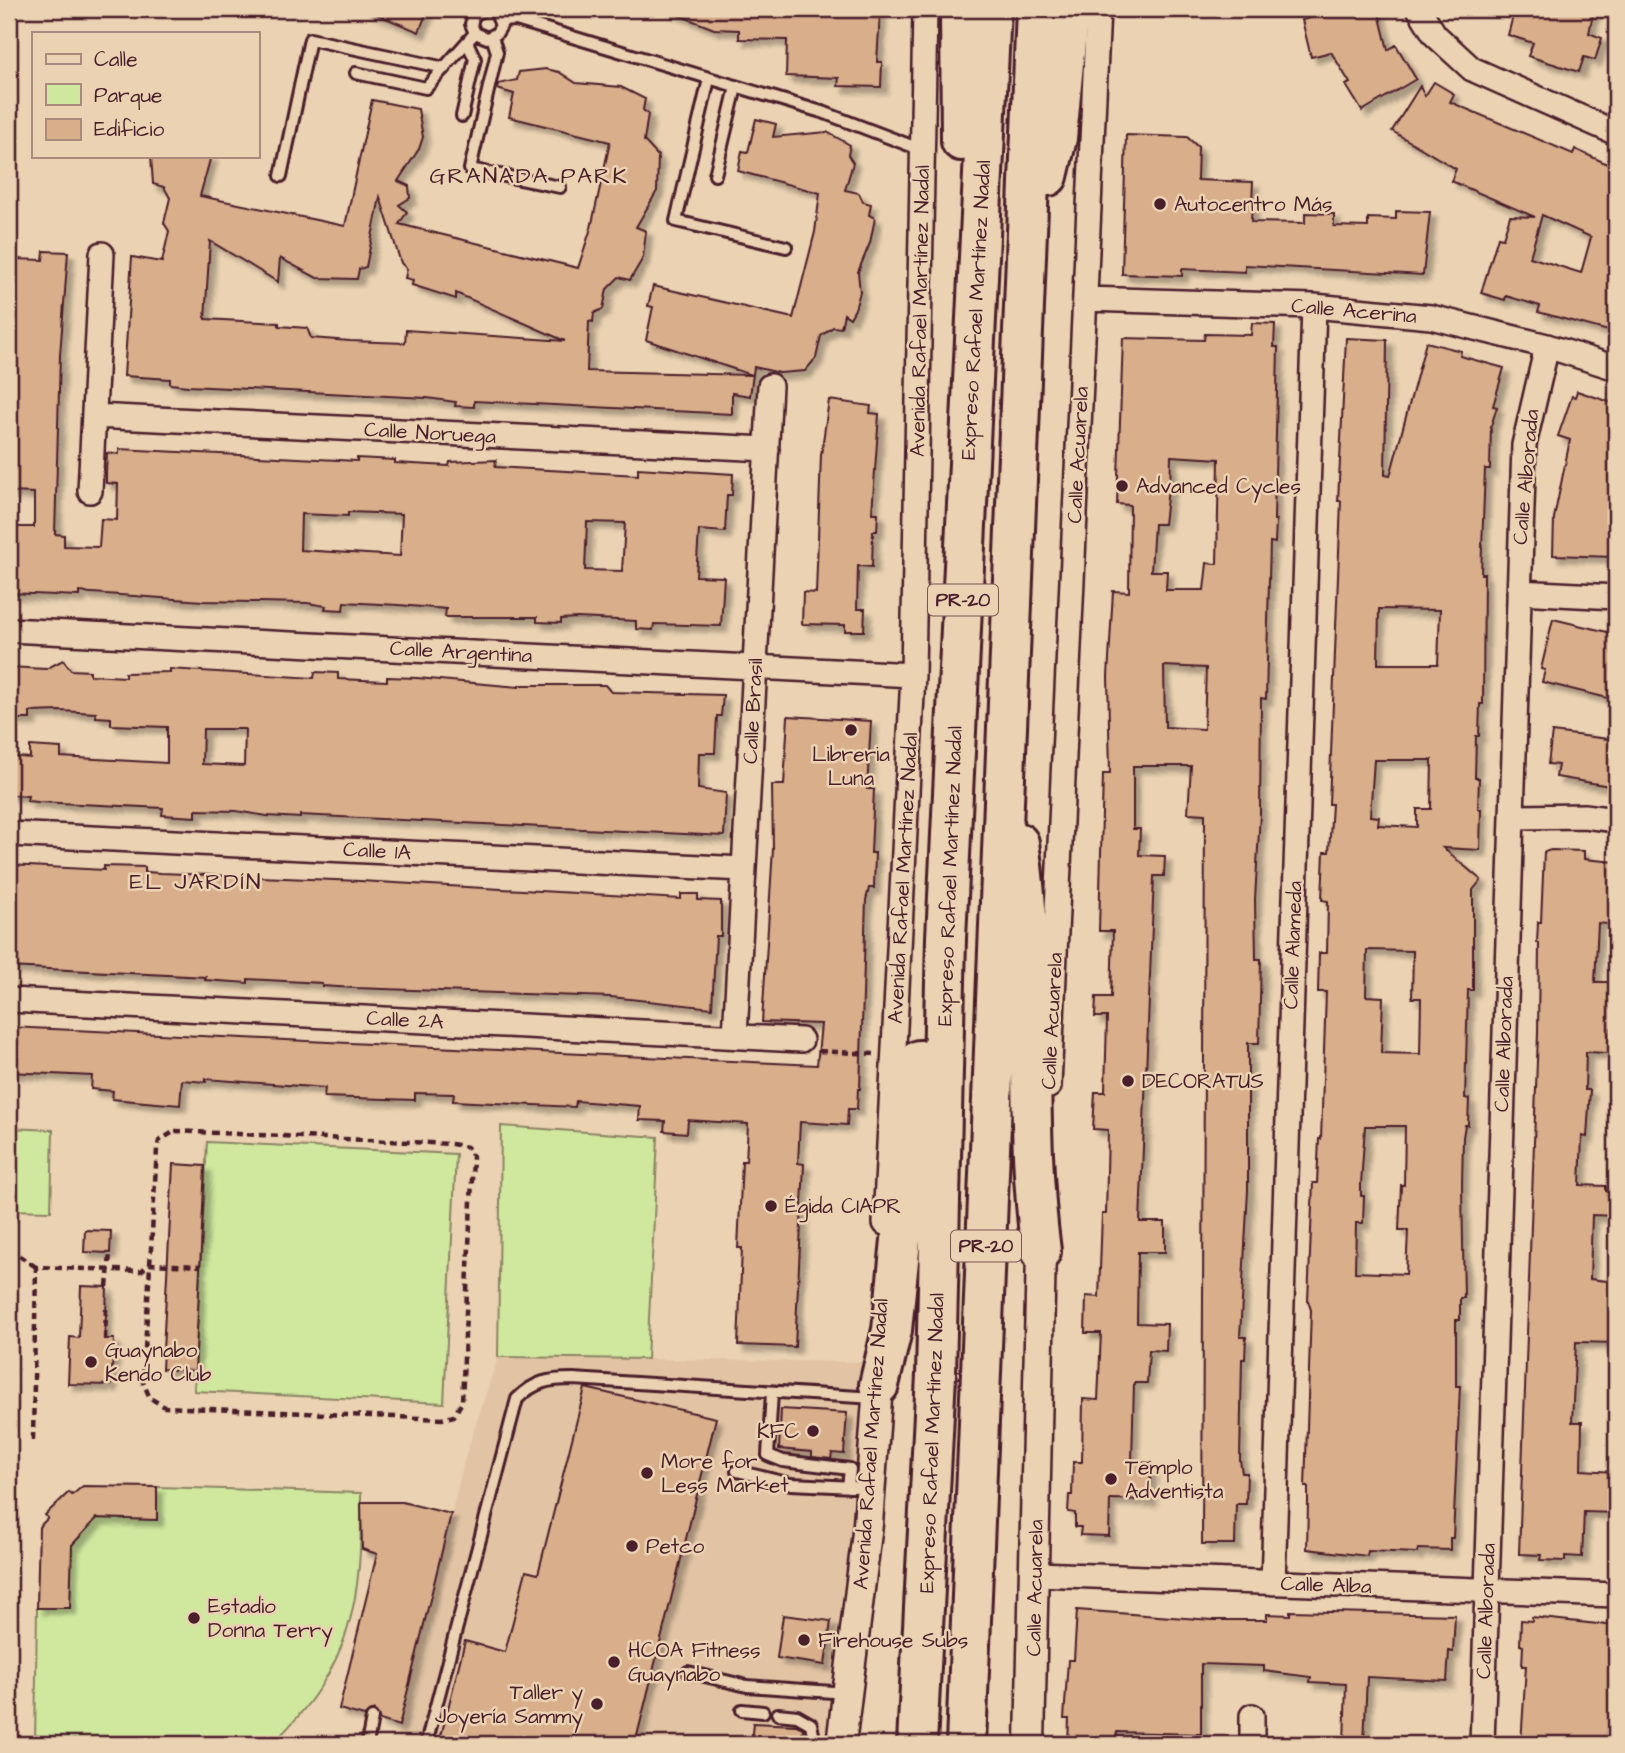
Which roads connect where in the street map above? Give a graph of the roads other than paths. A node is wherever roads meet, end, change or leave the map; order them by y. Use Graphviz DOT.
graph roads {
  1 [pos="486,9"];
  2 [pos="925,9"];
  3 [pos="960,9"];
  4 [pos="991,9"];
  5 [pos="1036,9"];
  6 [pos="1069,9"];
  7 [pos="1098,9"];
  8 [pos="1419,9"];
  9 [pos="501,21"];
  10 [pos="471,37"];
  11 [pos="492,37"];
  12 [pos="445,68"];
  13 [pos="356,73"];
  14 [pos="709,79"];
  15 [pos="736,86"];
  16 [pos="461,116"];
  17 [pos="1615,126"];
  18 [pos="922,150"];
  19 [pos="715,175"];
  20 [pos="281,176"];
  21 [pos="560,187"];
  22 [pos="786,247"];
  23 [pos="102,254"];
  24 [pos="978,261"];
  25 [pos="1026,263"];
  26 [pos="1086,299"];
  27 [pos="1314,306"];
  28 [pos="1547,346"];
  29 [pos="1616,368"];
  30 [pos="770,386"];
  31 [pos="94,416"];
  32 [pos="767,449"];
  33 [pos="90,491"];
  34 [pos="1519,592"];
  35 [pos="1616,597"];
  36 [pos="9,630"];
  37 [pos="756,666"];
  38 [pos="913,675"];
  39 [pos="1004,748"];
  40 [pos="1512,817"];
  41 [pos="1616,820"];
  42 [pos="9,834"];
  43 [pos="744,869"];
  44 [pos="946,938"];
  45 [pos="9,1000"];
  46 [pos="735,1036"];
  47 [pos="801,1040"];
  48 [pos="1041,1251"];
  49 [pos="878,1392"];
  50 [pos="772,1393"];
  51 [pos="737,1471"];
  52 [pos="859,1488"];
  53 [pos="1036,1574"];
  54 [pos="1273,1583"];
  55 [pos="1486,1590"];
  56 [pos="1616,1595"];
  57 [pos="688,1672"];
  58 [pos="847,1693"];
  59 [pos="741,1710"];
  60 [pos="764,1712"];
  61 [pos="778,1714"];
  62 [pos="1252,1716"];
  63 [pos="372,1718"];
  64 [pos="367,1744"];
  65 [pos="426,1744"];
  66 [pos="815,1744"];
  67 [pos="841,1744"];
  68 [pos="917,1744"];
  69 [pos="966,1744"];
  70 [pos="1030,1744"];
  71 [pos="1252,1744"];
  72 [pos="1482,1744"];
  1 -- 9 [label="lane"];
  1 -- 10 [label="lane"];
  2 -- 18 [label="street, Avenida Rafael Martínez Nadal"];
  3 -- 24 [label="highway"];
  4 -- 24 [label="highway, Expreso Rafael Martínez Nadal / PR-20"];
  5 -- 25 [label="highway, PR-20"];
  6 -- 25 [label="highway"];
  7 -- 26 [label="street"];
  8 -- 17 [label="street"];
  9 -- 11 [label="lane"];
  9 -- 14 [label="lane"];
  10 -- 11 [label="lane"];
  10 -- 12 [label="lane"];
  10 -- 16 [label="lane"];
  11 -- 21 [label="lane"];
  12 -- 13 [label="lane"];
  12 -- 20 [label="lane"];
  14 -- 15 [label="lane"];
  14 -- 22 [label="lane"];
  15 -- 18 [label="lane"];
  15 -- 19 [label="lane"];
  18 -- 38 [label="street, Avenida Rafael Martínez Nadal"];
  23 -- 31 [label="street"];
  24 -- 44 [label="highway, Expreso Rafael Martínez Nadal / PR-20"];
  25 -- 39 [label="highway, PR-20"];
  26 -- 27 [label="street, Calle Acerina"];
  26 -- 48 [label="street, Calle Acuarela"];
  27 -- 28 [label="street, Calle Acerina"];
  27 -- 54 [label="street, Calle Alameda"];
  28 -- 29 [label="street, Calle Acerina"];
  28 -- 34 [label="street, Calle Alborada"];
  30 -- 32 [label="street, Calle Brasil"];
  31 -- 32 [label="street, Calle Noruega"];
  31 -- 33 [label="street"];
  32 -- 37 [label="street, Calle Brasil"];
  34 -- 35 [label="street"];
  34 -- 40 [label="street, Calle Alborada"];
  36 -- 37 [label="street, Calle Argentina"];
  37 -- 38 [label="street, Calle Argentina"];
  37 -- 43 [label="street, Calle Brasil"];
  38 -- 49 [label="street, Avenida Rafael Martínez Nadal"];
  39 -- 48 [label="highway"];
  39 -- 69 [label="highway, PR-20"];
  40 -- 41 [label="street"];
  40 -- 55 [label="street, Calle Alborada"];
  42 -- 43 [label="street, Calle 1A"];
  43 -- 46 [label="street, Calle Brasil"];
  44 -- 49 [label="highway"];
  44 -- 68 [label="highway, Expreso Rafael Martínez Nadal / PR-20"];
  45 -- 46 [label="street, Calle 2A"];
  46 -- 47 [label="street, Calle 2A"];
  48 -- 53 [label="street, Calle Acuarela"];
  49 -- 50 [label="lane"];
  49 -- 52 [label="street, Avenida Rafael Martínez Nadal"];
  50 -- 52 [label="lane"];
  50 -- 65 [label="lane"];
  51 -- 52 [label="lane"];
  52 -- 58 [label="street, Avenida Rafael Martínez Nadal"];
  53 -- 54 [label="street, Calle Alba"];
  53 -- 70 [label="street, Calle Acuarela"];
  54 -- 55 [label="street, Calle Alba"];
  55 -- 56 [label="street, Calle Alba"];
  55 -- 72 [label="street, Calle Alborada"];
  57 -- 58 [label="lane"];
  58 -- 67 [label="street, Avenida Rafael Martínez Nadal"];
  59 -- 60 [label="lane"];
  61 -- 66 [label="lane"];
  62 -- 71 [label="street"];
  63 -- 64 [label="lane"];
}
